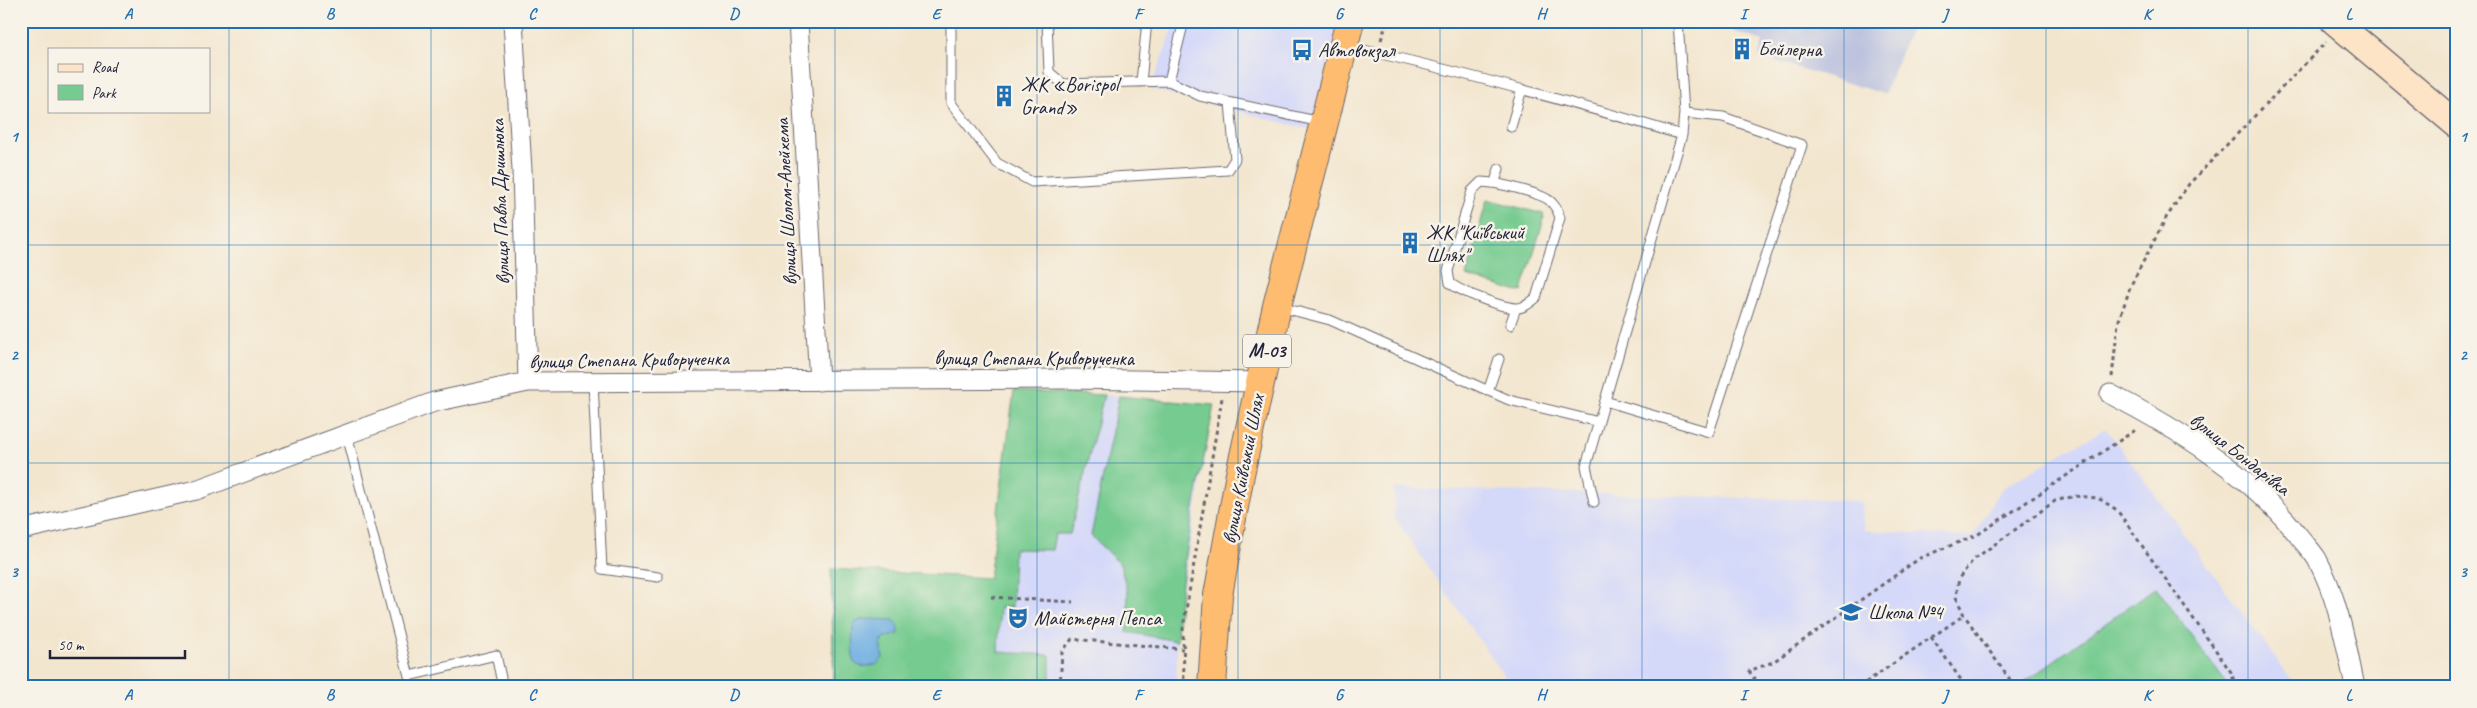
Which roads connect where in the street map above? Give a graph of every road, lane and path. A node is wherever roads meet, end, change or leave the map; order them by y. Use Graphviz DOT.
graph roads {
  1 [pos="513,21"];
  2 [pos="798,21"];
  3 [pos="951,21"];
  4 [pos="1047,21"];
  5 [pos="1147,21"];
  6 [pos="1184,21"];
  7 [pos="1387,21"];
  8 [pos="1678,21"];
  9 [pos="2337,24"];
  10 [pos="1347,33"];
  11 [pos="1377,53"];
  12 [pos="1169,81"];
  13 [pos="1141,82"];
  14 [pos="1522,89"];
  15 [pos="1230,103"];
  16 [pos="1684,113"];
  17 [pos="1323,123"];
  18 [pos="2456,124"];
  19 [pos="1511,127"];
  20 [pos="1682,135"];
  21 [pos="1499,169"];
  22 [pos="1495,182"];
  23 [pos="1277,306"];
  24 [pos="1516,308"];
  25 [pos="1510,325"];
  26 [pos="1498,359"];
  27 [pos="820,381"];
  28 [pos="528,382"];
  29 [pos="593,382"];
  30 [pos="1225,382"];
  31 [pos="1260,382"];
  32 [pos="1488,391"];
  33 [pos="2110,394"];
  34 [pos="1605,401"];
  35 [pos="2156,417"];
  36 [pos="1599,422"];
  37 [pos="347,435"];
  38 [pos="1594,502"];
  39 [pos="21,530"];
  40 [pos="658,577"];
  41 [pos="991,597"];
  42 [pos="1073,602"];
  43 [pos="1964,615"];
  44 [pos="1931,637"];
  45 [pos="1183,648"];
  46 [pos="1008,686"];
  47 [pos="1060,686"];
  48 [pos="503,687"];
  49 [pos="1184,687"];
  50 [pos="1212,687"];
  51 [pos="1760,687"];
  52 [pos="1859,687"];
  53 [pos="1966,687"];
  54 [pos="2015,687"];
  55 [pos="2236,687"];
  56 [pos="2355,687"];
  1 -- 28 [label="street, вулиця Павла Дришлюка"];
  2 -- 27 [label="street, вулиця Шолом-Алейхема"];
  3 -- 15 [label="lane"];
  4 -- 13 [label="lane"];
  5 -- 13 [label="lane"];
  6 -- 12 [label="lane"];
  7 -- 11 [label="path"];
  8 -- 16 [label="lane"];
  9 -- 18 [label="main road"];
  9 -- 33 [label="path"];
  10 -- 11 [label="lane"];
  10 -- 17 [label="highway, вулиця Київський Шлях / М-03"];
  11 -- 14 [label="lane"];
  12 -- 13 [label="lane"];
  12 -- 15 [label="lane"];
  14 -- 19 [label="lane"];
  14 -- 20 [label="lane"];
  15 -- 17 [label="lane"];
  16 -- 20 [label="lane"];
  16 -- 34 [label="lane"];
  17 -- 23 [label="highway, вулиця Київський Шлях / М-03"];
  20 -- 34 [label="lane"];
  21 -- 22 [label="lane"];
  22 -- 24 [label="lane"];
  22 -- 24 [label="lane"];
  23 -- 31 [label="highway, вулиця Київський Шлях / М-03"];
  23 -- 32 [label="lane"];
  24 -- 25 [label="lane"];
  26 -- 32 [label="lane"];
  27 -- 29 [label="street, вулиця Степана Криворученка"];
  27 -- 30 [label="street, вулиця Степана Криворученка"];
  28 -- 29 [label="street, вулиця Степана Криворученка"];
  28 -- 37 [label="street, вулиця Степана Криворученка"];
  29 -- 40 [label="lane"];
  30 -- 31 [label="street, вулиця Степана Криворученка"];
  30 -- 45 [label="path"];
  31 -- 50 [label="highway, вулиця Київський Шлях / М-03"];
  32 -- 36 [label="lane"];
  33 -- 35 [label="street, вулиця Бондарівка"];
  34 -- 36 [label="lane"];
  35 -- 51 [label="path"];
  35 -- 56 [label="street, вулиця Бондарівка"];
  36 -- 38 [label="lane"];
  37 -- 39 [label="street, вулиця Степана Криворученка"];
  37 -- 48 [label="lane"];
  41 -- 42 [label="path"];
  43 -- 44 [label="path"];
  43 -- 54 [label="path"];
  43 -- 55 [label="path"];
  44 -- 52 [label="path"];
  44 -- 53 [label="path"];
  45 -- 47 [label="path"];
  45 -- 49 [label="path"];
  46 -- 47 [label="path"];
}
